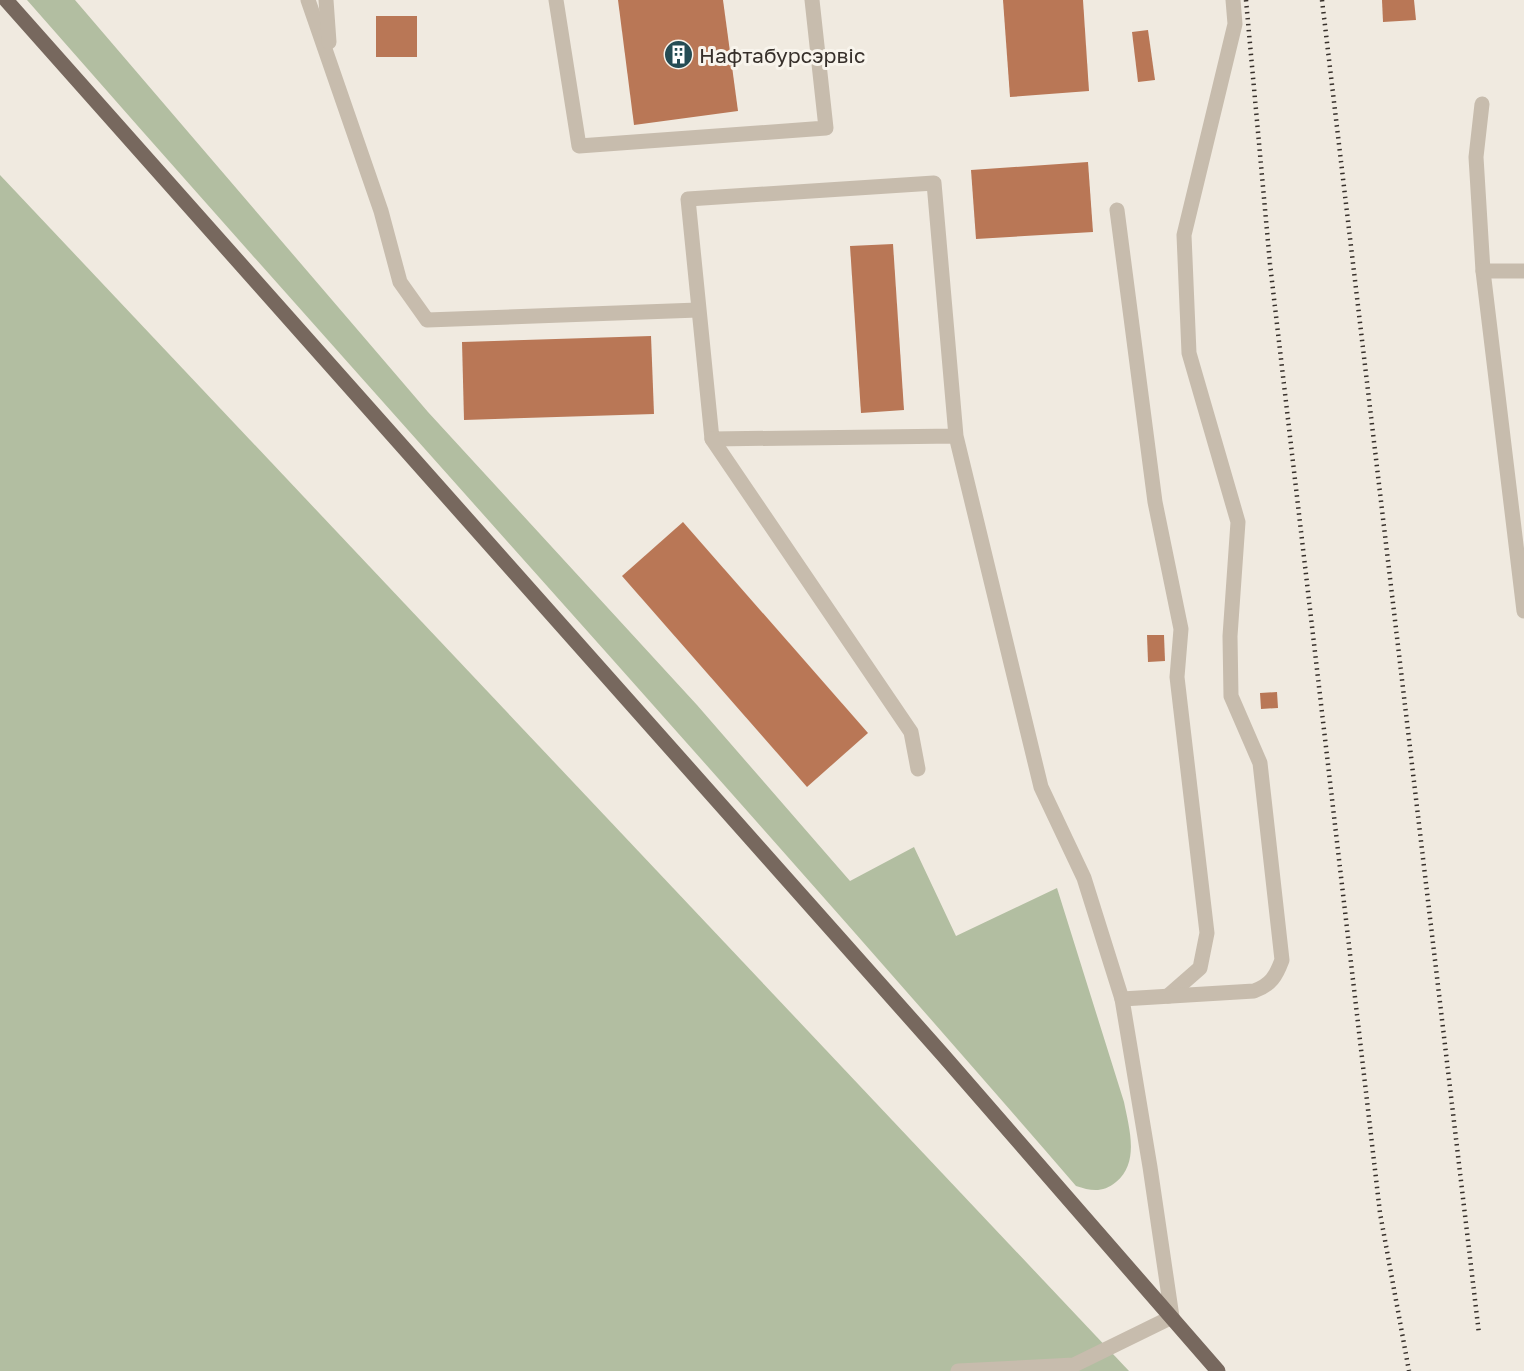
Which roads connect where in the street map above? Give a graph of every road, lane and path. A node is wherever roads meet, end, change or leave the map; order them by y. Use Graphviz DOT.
graph roads {
  1 [pos="6,0"];
  2 [pos="308,0"];
  3 [pos="326,0"];
  4 [pos="556,0"];
  5 [pos="812,0"];
  6 [pos="1233,0"];
  7 [pos="330,63"];
  8 [pos="1482,104"];
  9 [pos="1117,210"];
  10 [pos="1483,271"];
  11 [pos="1524,271"];
  12 [pos="698,310"];
  13 [pos="956,436"];
  14 [pos="712,439"];
  15 [pos="1524,611"];
  16 [pos="918,769"];
  17 [pos="1167,996"];
  18 [pos="1122,999"];
  19 [pos="1172,1317"];
  20 [pos="958,1371"];
  21 [pos="1218,1371"];
  1 -- 19 [label="main road"];
  2 -- 7 [label="street"];
  3 -- 7 [label="street"];
  4 -- 5 [label="street"];
  6 -- 17 [label="street"];
  7 -- 12 [label="street"];
  8 -- 10 [label="street"];
  9 -- 17 [label="street"];
  10 -- 11 [label="street"];
  10 -- 15 [label="street"];
  12 -- 13 [label="street"];
  12 -- 14 [label="street"];
  13 -- 14 [label="street"];
  13 -- 18 [label="street"];
  14 -- 16 [label="street"];
  17 -- 18 [label="street"];
  18 -- 19 [label="street"];
  19 -- 20 [label="street"];
  19 -- 21 [label="main road"];
}
